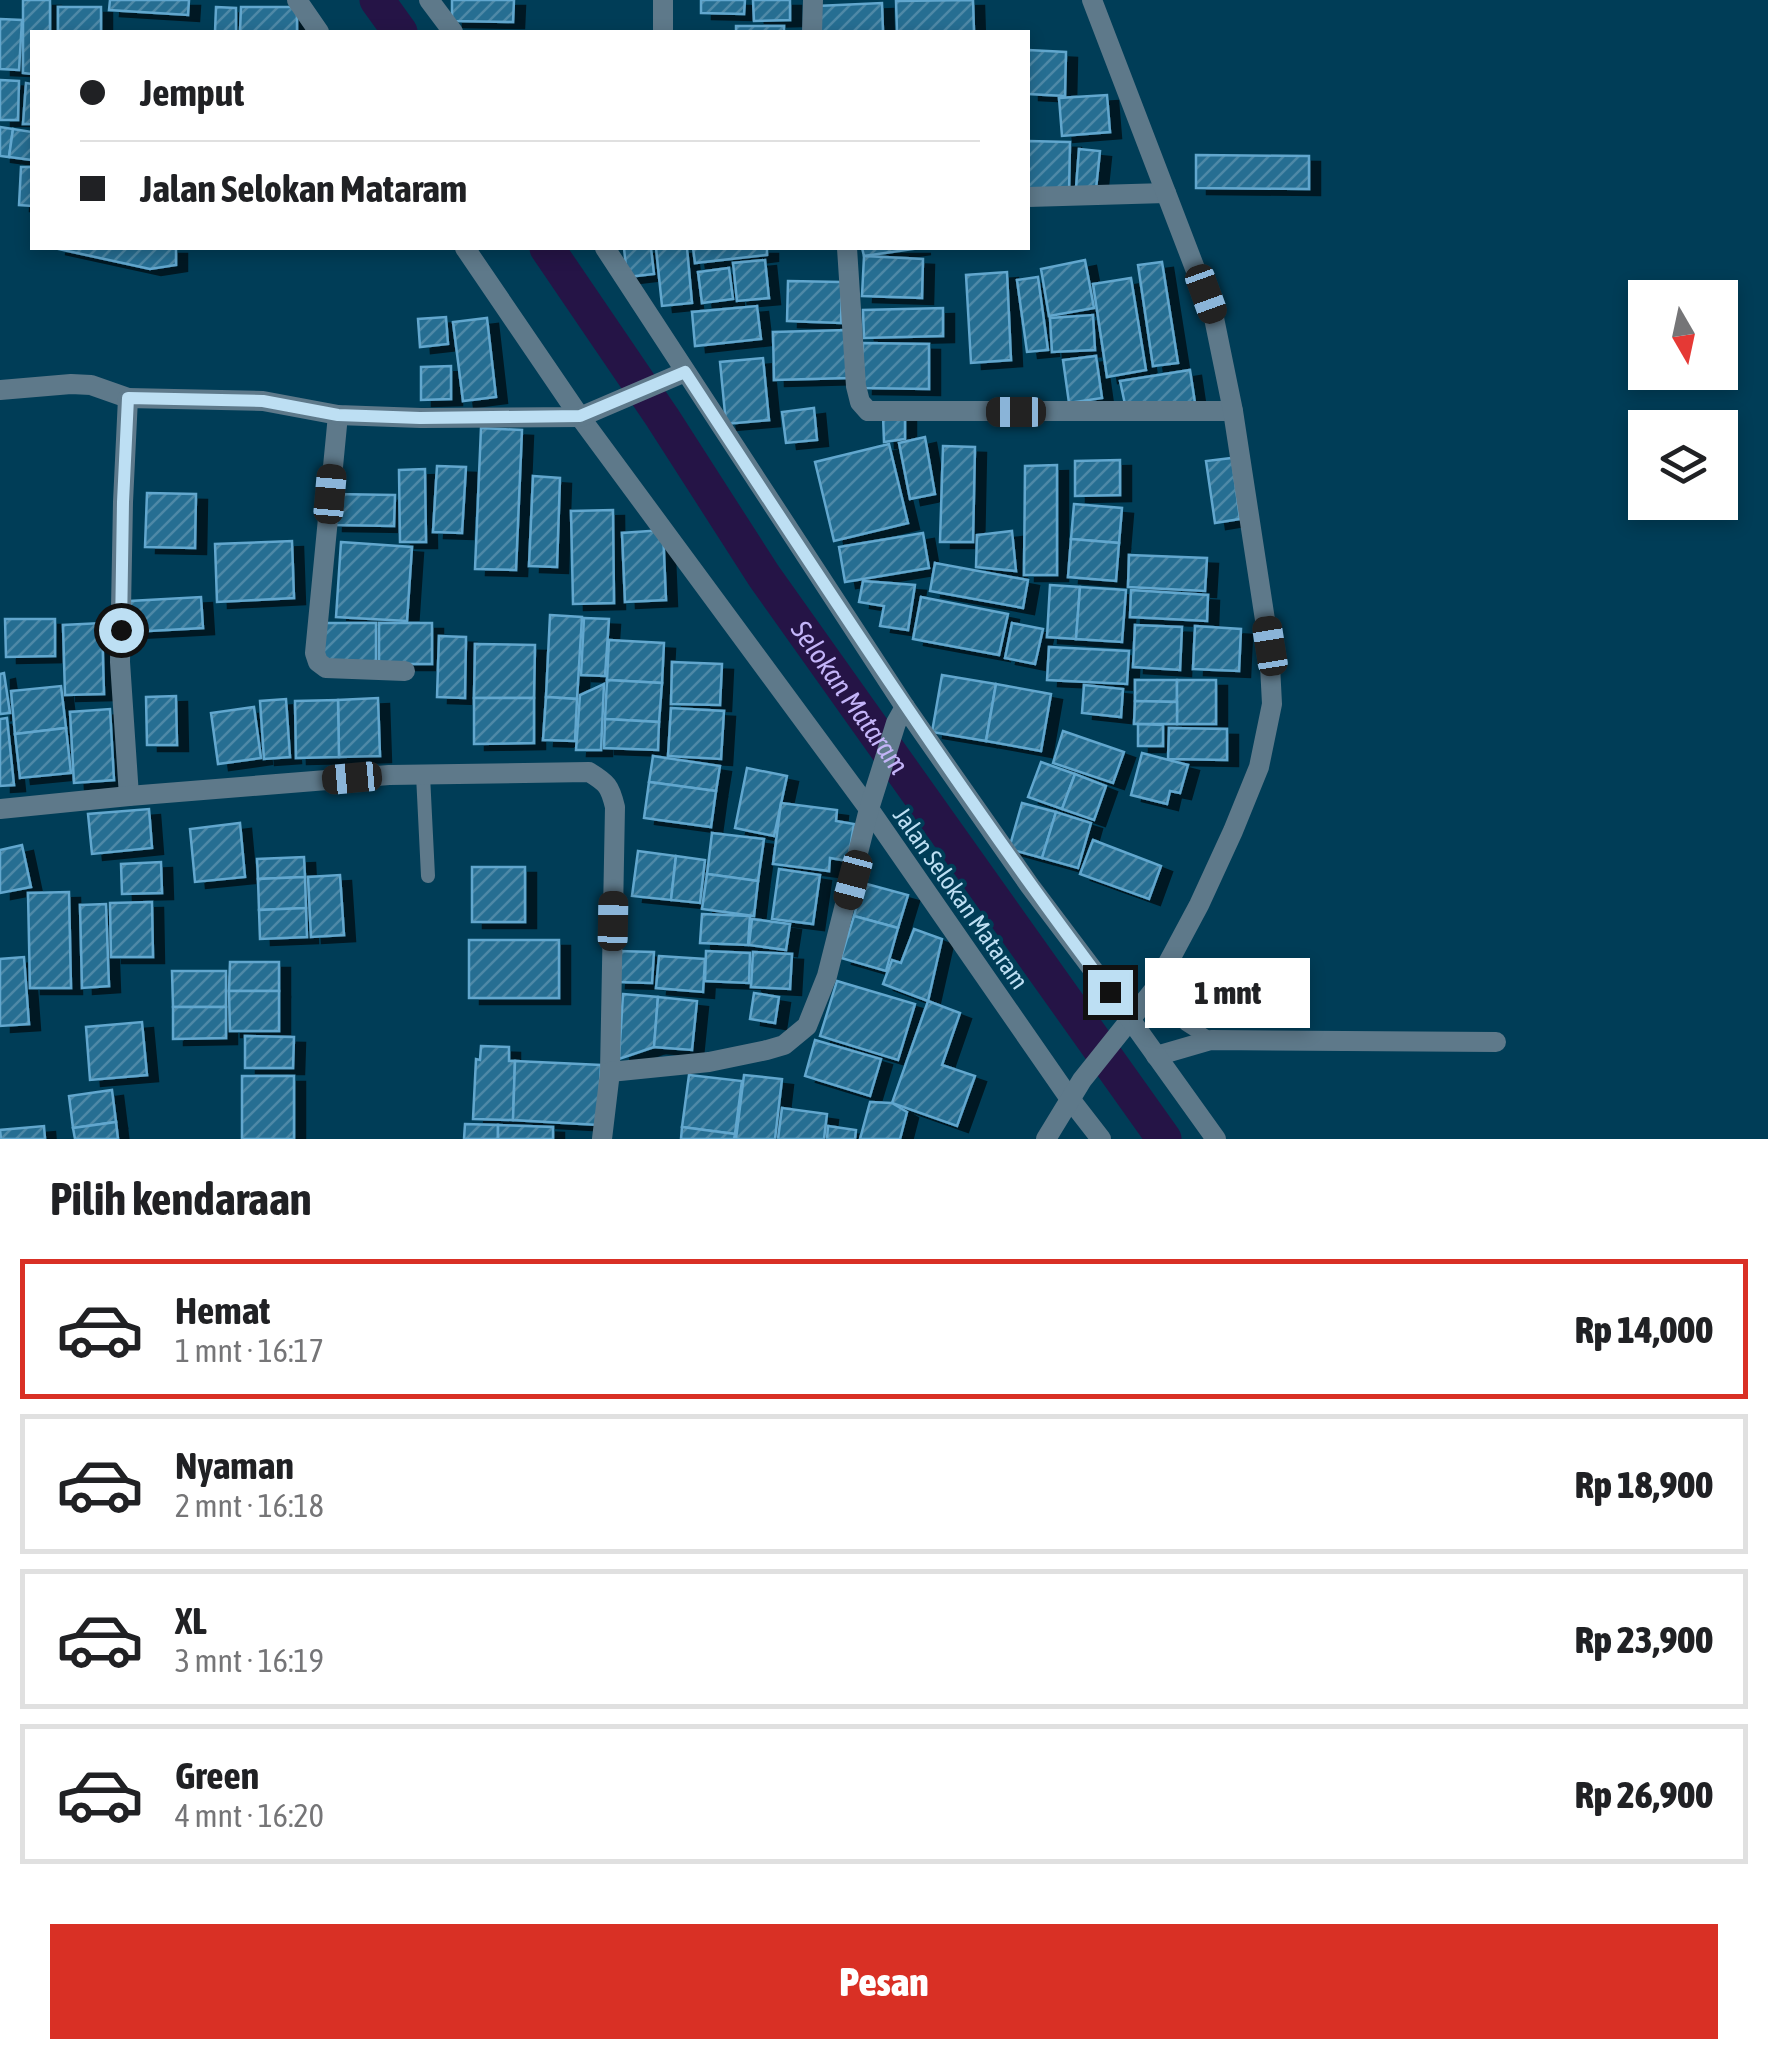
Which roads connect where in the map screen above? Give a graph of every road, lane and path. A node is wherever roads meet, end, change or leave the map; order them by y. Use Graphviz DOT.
graph roads {
  1 [pos="297,0"];
  2 [pos="429,0"];
  3 [pos="664,0"];
  4 [pos="813,0"];
  5 [pos="1092,0"];
  6 [pos="318,30"];
  7 [pos="452,30"];
  8 [pos="664,30"];
  9 [pos="812,30"];
  10 [pos="1166,193"];
  11 [pos="1030,197"];
  12 [pos="466,250"];
  13 [pos="606,250"];
  14 [pos="847,250"];
  15 [pos="685,372"];
  16 [pos="0,390"];
  17 [pos="128,398"];
  18 [pos="1233,411"];
  19 [pos="588,413"];
  20 [pos="338,415"];
  21 [pos="405,671"];
  22 [pos="900,715"];
  23 [pos="423,775"];
  24 [pos="129,796"];
  25 [pos="870,805"];
  26 [pos="0,809"];
  27 [pos="428,876"];
  28 [pos="1153,991"];
  29 [pos="1126,1024"];
  30 [pos="1211,1040"];
  31 [pos="1496,1042"];
  32 [pos="1156,1056"];
  33 [pos="610,1072"];
  34 [pos="1070,1099"];
  35 [pos="602,1139"];
  36 [pos="1046,1139"];
  37 [pos="1101,1139"];
  38 [pos="1216,1139"];
  1 -- 6 [label="street"];
  2 -- 7 [label="street"];
  3 -- 8 [label="street"];
  4 -- 9 [label="street"];
  5 -- 10 [label="street"];
  10 -- 11 [label="street"];
  10 -- 18 [label="street"];
  12 -- 19 [label="street, Jalan Selokan Mataram"];
  13 -- 15 [label="street"];
  14 -- 18 [label="street"];
  15 -- 19 [label="street"];
  15 -- 22 [label="street"];
  16 -- 17 [label="street"];
  17 -- 20 [label="street"];
  17 -- 24 [label="street"];
  18 -- 28 [label="street"];
  19 -- 20 [label="street"];
  19 -- 25 [label="street, Jalan Selokan Mataram"];
  20 -- 21 [label="street"];
  22 -- 25 [label="street"];
  22 -- 29 [label="street"];
  23 -- 24 [label="street"];
  23 -- 27 [label="lane"];
  23 -- 33 [label="street"];
  24 -- 26 [label="street"];
  25 -- 33 [label="street"];
  25 -- 34 [label="street, Jalan Selokan Mataram"];
  28 -- 29 [label="street"];
  28 -- 30 [label="lane"];
  29 -- 32 [label="street"];
  29 -- 34 [label="street"];
  30 -- 31 [label="street"];
  30 -- 32 [label="street"];
  32 -- 38 [label="street"];
  33 -- 35 [label="street"];
  34 -- 36 [label="street"];
  34 -- 37 [label="street, Jalan Selokan Mataram"];
}
